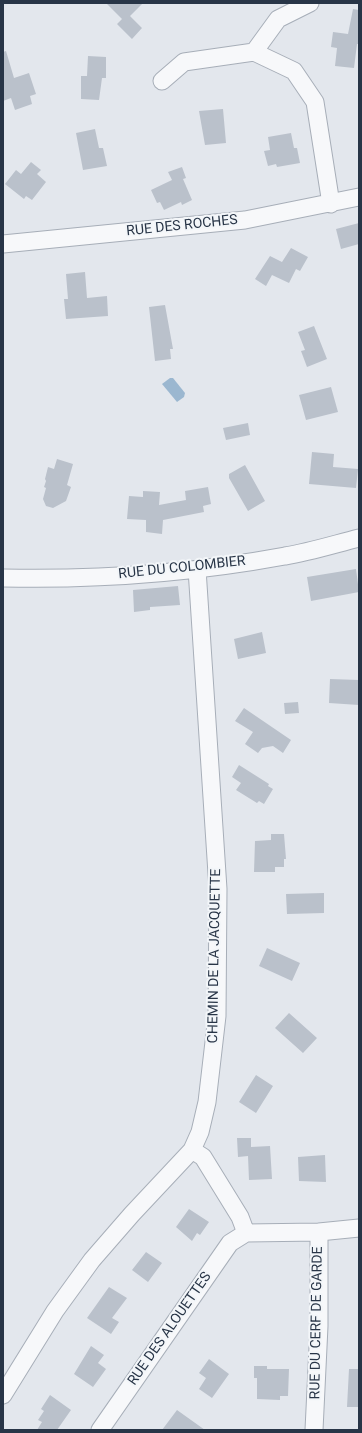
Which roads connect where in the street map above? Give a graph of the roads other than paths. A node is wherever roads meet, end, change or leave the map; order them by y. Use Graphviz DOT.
graph roads {
  1 [pos="310,3"];
  2 [pos="254,52"];
  3 [pos="162,81"];
  4 [pos="359,197"];
  5 [pos="331,204"];
  6 [pos="3,244"];
  7 [pos="359,538"];
  8 [pos="197,569"];
  9 [pos="3,578"];
  10 [pos="192,1150"];
  11 [pos="359,1228"];
  12 [pos="319,1232"];
  13 [pos="246,1233"];
  14 [pos="3,1395"];
  15 [pos="100,1430"];
  16 [pos="314,1430"];
  1 -- 2 [label="street"];
  2 -- 3 [label="street"];
  2 -- 5 [label="street"];
  4 -- 5 [label="street, RUE DES ROCHES"];
  5 -- 6 [label="street, RUE DES ROCHES"];
  7 -- 8 [label="street, RUE DU COLOMBIER"];
  8 -- 9 [label="street, RUE DU COLOMBIER"];
  8 -- 10 [label="street, CHEMIN DE LA JACQUETTE"];
  10 -- 13 [label="street"];
  10 -- 14 [label="street, CHEMIN DE LA JACQUETTE"];
  11 -- 12 [label="street, RUE DU CERF DE GARDE"];
  12 -- 13 [label="street"];
  12 -- 16 [label="street, RUE DU CERF DE GARDE"];
  13 -- 15 [label="street, RUE DES ALOUETTES"];
}
